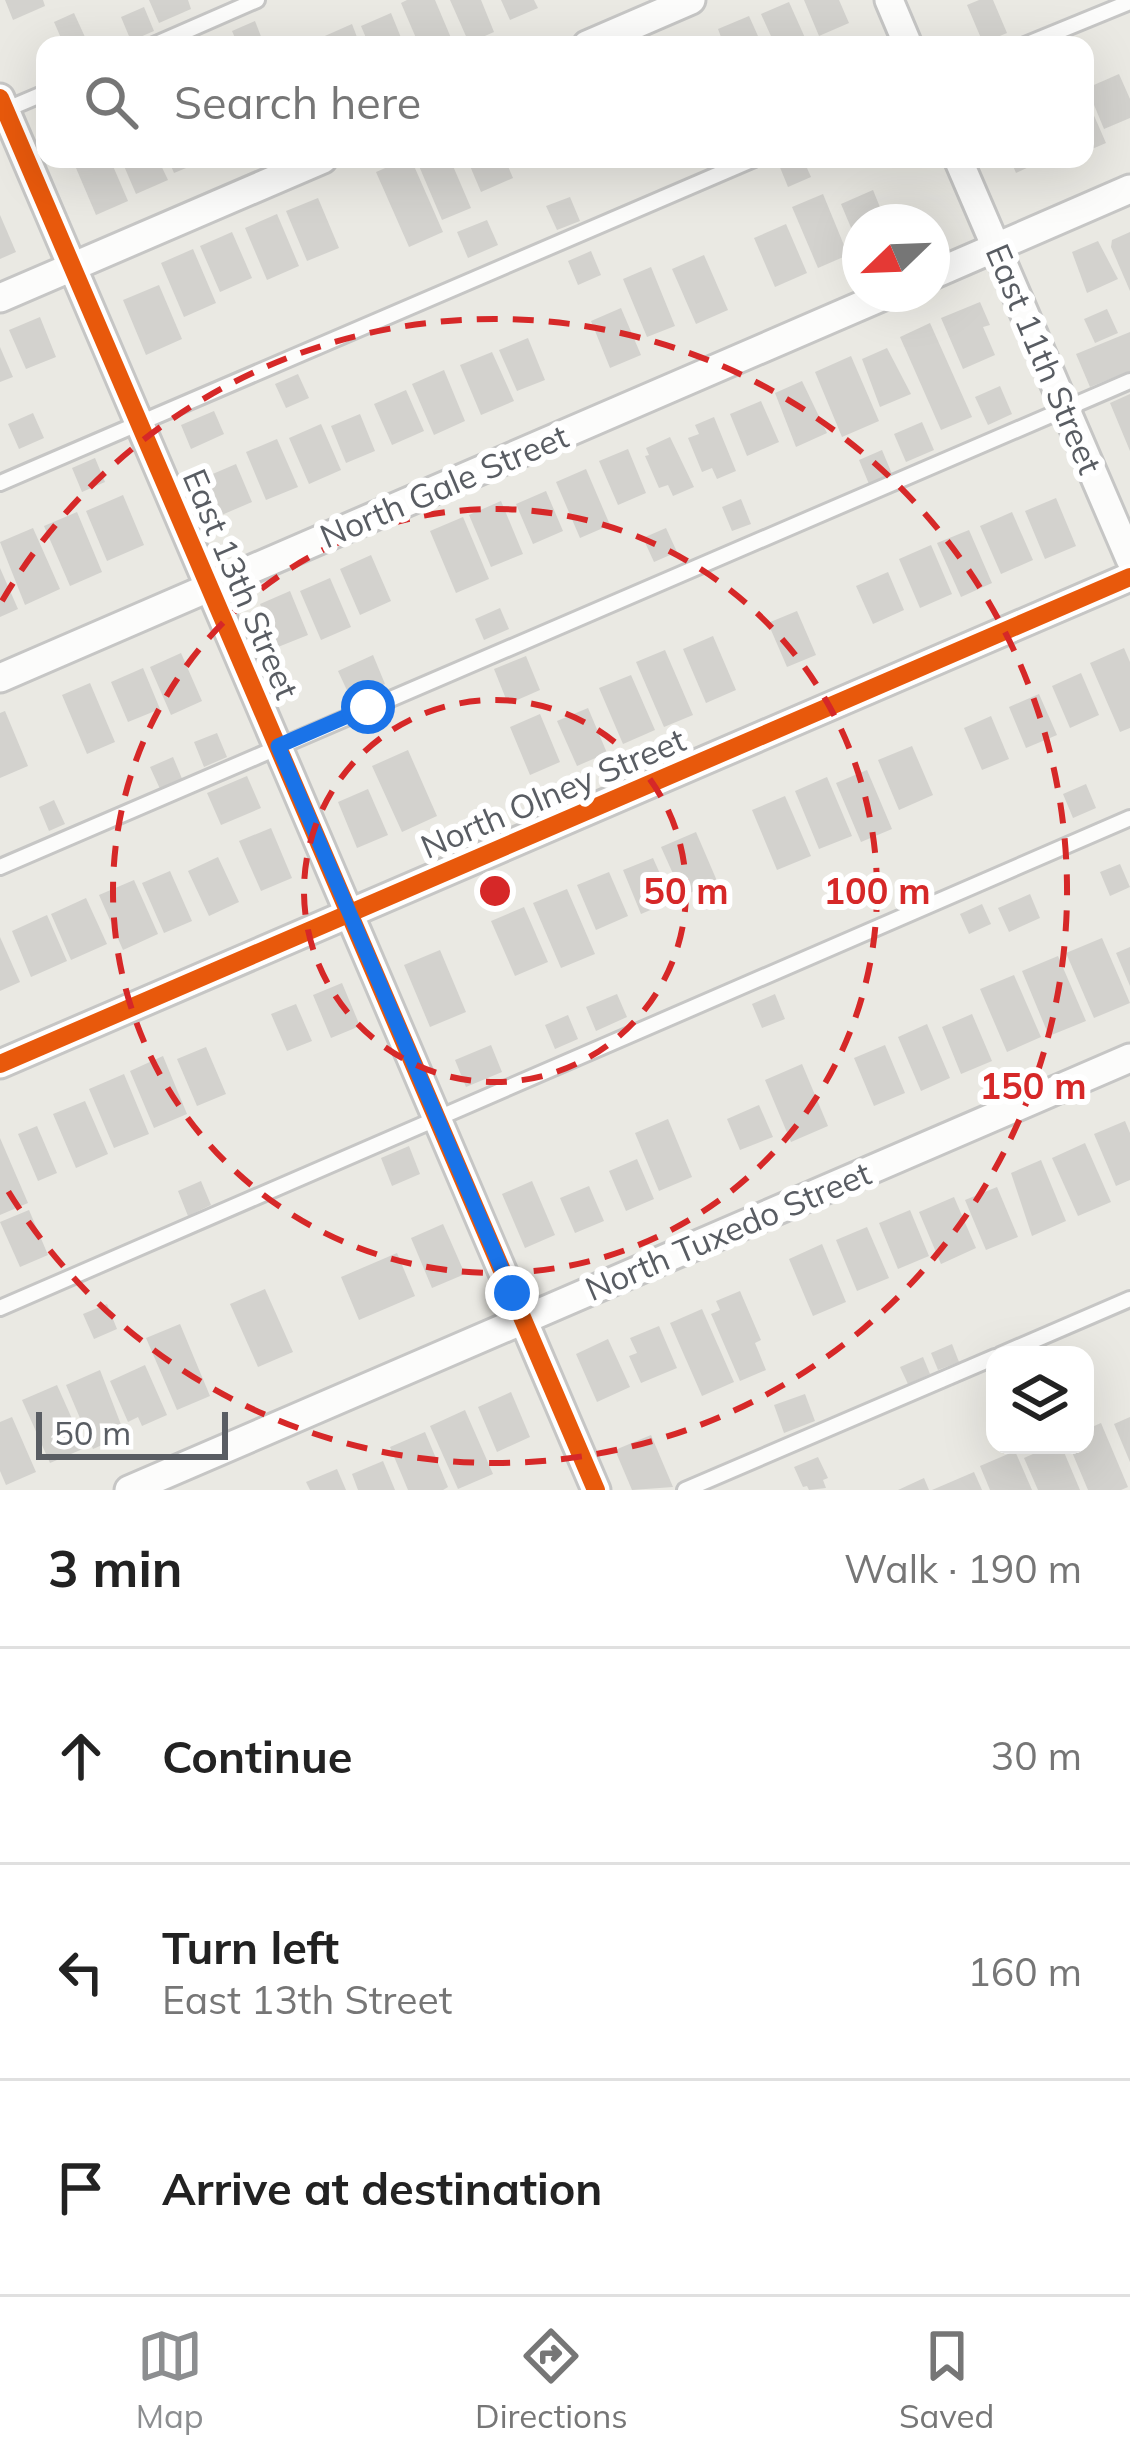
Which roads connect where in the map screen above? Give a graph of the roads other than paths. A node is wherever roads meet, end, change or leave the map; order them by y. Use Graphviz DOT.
graph roads {
  1 [pos="257,0"];
  2 [pos="691,0"];
  3 [pos="889,0"];
  4 [pos="1130,2"];
  5 [pos="175,36"];
  6 [pos="608,36"];
  7 [pos="904,36"];
  8 [pos="1047,36"];
  9 [pos="36,96"];
  10 [pos="2,107"];
  11 [pos="302,168"];
  12 [pos="733,168"];
  13 [pos="962,168"];
  14 [pos="1130,189"];
  15 [pos="996,248"];
  16 [pos="72,267"];
  17 [pos="950,267"];
  18 [pos="0,298"];
  19 [pos="846,312"];
  20 [pos="1130,381"];
  21 [pos="1065,409"];
  22 [pos="140,424"];
  23 [pos="0,483"];
  24 [pos="1130,559"];
  25 [pos="1130,577"];
  26 [pos="209,587"];
  27 [pos="0,678"];
  28 [pos="278,746"];
  29 [pos="1130,818"];
  30 [pos="0,867"];
  31 [pos="350,914"];
  32 [pos="1130,1058"];
  33 [pos="0,1064"];
  34 [pos="436,1118"];
  35 [pos="1130,1300"];
  36 [pos="0,1308"];
  37 [pos="523,1319"];
  38 [pos="1022,1346"];
  39 [pos="986,1361"];
  40 [pos="129,1490"];
  41 [pos="596,1490"];
  42 [pos="685,1490"];
  1 -- 5 [label="lane"];
  2 -- 6 [label="street"];
  3 -- 7 [label="street"];
  4 -- 8 [label="lane"];
  9 -- 10 [label="lane"];
  10 -- 16 [label="street, East 13th Street"];
  11 -- 16 [label="street"];
  12 -- 22 [label="lane"];
  13 -- 15 [label="street, East 11th Street"];
  14 -- 15 [label="street"];
  15 -- 17 [label="street"];
  15 -- 21 [label="street, East 11th Street"];
  16 -- 18 [label="street"];
  16 -- 22 [label="street, East 13th Street"];
  19 -- 26 [label="street, North Gale Street"];
  20 -- 21 [label="lane"];
  21 -- 24 [label="street, East 11th Street"];
  21 -- 28 [label="lane"];
  22 -- 23 [label="lane"];
  22 -- 26 [label="street, East 13th Street"];
  25 -- 31 [label="street, North Olney Street"];
  26 -- 27 [label="street, North Gale Street"];
  26 -- 28 [label="street, East 13th Street"];
  28 -- 30 [label="lane"];
  28 -- 31 [label="street, East 13th Street"];
  29 -- 34 [label="lane"];
  31 -- 33 [label="street, North Olney Street"];
  31 -- 34 [label="street, East 13th Street"];
  32 -- 37 [label="street, North Tuxedo Street"];
  34 -- 36 [label="lane"];
  34 -- 37 [label="street, East 13th Street"];
  35 -- 38 [label="lane"];
  37 -- 40 [label="street, North Tuxedo Street"];
  37 -- 41 [label="street, East 13th Street"];
  39 -- 42 [label="lane"];
}
